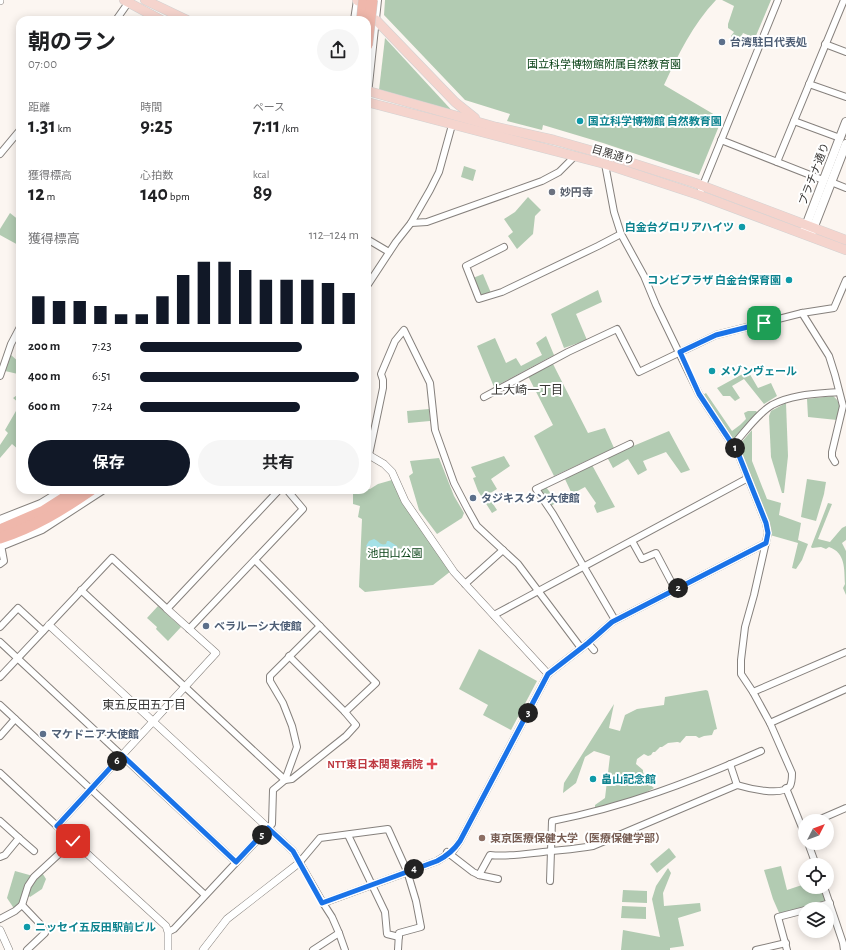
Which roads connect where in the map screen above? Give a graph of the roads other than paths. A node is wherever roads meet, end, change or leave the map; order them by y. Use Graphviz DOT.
graph roads {
  1 [pos="145,0"];
  2 [pos="359,0"];
  3 [pos="372,0"];
  4 [pos="378,0"];
  5 [pos="778,0"];
  6 [pos="845,0"];
  7 [pos="126,1"];
  8 [pos="118,16"];
  9 [pos="154,16"];
  10 [pos="179,16"];
  11 [pos="356,16"];
  12 [pos="361,16"];
  13 [pos="370,16"];
  14 [pos="376,20"];
  15 [pos="825,44"];
  16 [pos="846,52"];
  17 [pos="371,61"];
  18 [pos="809,84"];
  19 [pos="371,94"];
  20 [pos="846,97"];
  21 [pos="371,103"];
  22 [pos="794,121"];
  23 [pos="846,122"];
  24 [pos="452,125"];
  25 [pos="496,127"];
  26 [pos="16,135"];
  27 [pos="840,138"];
  28 [pos="721,140"];
  29 [pos="846,144"];
  30 [pos="0,154"];
  31 [pos="575,156"];
  32 [pos="777,162"];
  33 [pos="605,164"];
  34 [pos="827,181"];
  35 [pos="702,185"];
  36 [pos="846,188"];
  37 [pos="699,195"];
  38 [pos="411,223"];
  39 [pos="810,226"];
  40 [pos="621,234"];
  41 [pos="807,235"];
  42 [pos="846,240"];
  43 [pos="371,241"];
  44 [pos="504,247"];
  45 [pos="846,250"];
  46 [pos="389,252"];
  47 [pos="371,280"];
  48 [pos="846,280"];
  49 [pos="802,314"];
  50 [pos="16,335"];
  51 [pos="680,352"];
  52 [pos="0,376"];
  53 [pos="839,392"];
  54 [pos="484,397"];
  55 [pos="371,441"];
  56 [pos="630,444"];
  57 [pos="733,445"];
  58 [pos="371,456"];
  59 [pos="835,462"];
  60 [pos="748,478"];
  61 [pos="57,494"];
  62 [pos="71,494"];
  63 [pos="85,494"];
  64 [pos="96,494"];
  65 [pos="275,494"];
  66 [pos="290,494"];
  67 [pos="0,520"];
  68 [pos="0,530"];
  69 [pos="632,541"];
  70 [pos="0,543"];
  71 [pos="766,543"];
  72 [pos="503,550"];
  73 [pos="255,560"];
  74 [pos="0,564"];
  75 [pos="583,566"];
  76 [pos="465,584"];
  77 [pos="675,589"];
  78 [pos="81,590"];
  79 [pos="538,591"];
  80 [pos="167,609"];
  81 [pos="494,615"];
  82 [pos="615,620"];
  83 [pos="49,625"];
  84 [pos="320,626"];
  85 [pos="0,627"];
  86 [pos="189,629"];
  87 [pos="43,631"];
  88 [pos="0,642"];
  89 [pos="588,643"];
  90 [pos="581,648"];
  91 [pos="594,650"];
  92 [pos="846,652"];
  93 [pos="289,656"];
  94 [pos="17,658"];
  95 [pos="548,674"];
  96 [pos="0,677"];
  97 [pos="185,687"];
  98 [pos="846,689"];
  99 [pos="753,692"];
  100 [pos="0,705"];
  101 [pos="345,712"];
  102 [pos="15,719"];
  103 [pos="152,722"];
  104 [pos="770,724"];
  105 [pos="0,736"];
  106 [pos="761,751"];
  107 [pos="122,755"];
  108 [pos="730,764"];
  109 [pos="0,773"];
  110 [pos="285,780"];
  111 [pos="737,785"];
  112 [pos="90,788"];
  113 [pos="786,788"];
  114 [pos="846,808"];
  115 [pos="832,814"];
  116 [pos="798,815"];
  117 [pos="0,821"];
  118 [pos="57,826"];
  119 [pos="268,828"];
  120 [pos="348,835"];
  121 [pos="19,838"];
  122 [pos="73,841"];
  123 [pos="34,851"];
  124 [pos="552,851"];
  125 [pos="448,853"];
  126 [pos="0,857"];
  127 [pos="236,862"];
  128 [pos="299,863"];
  129 [pos="407,871"];
  130 [pos="478,875"];
  131 [pos="498,879"];
  132 [pos="550,881"];
  133 [pos="372,884"];
  134 [pos="205,895"];
  135 [pos="322,903"];
  136 [pos="22,905"];
  137 [pos="798,912"];
  138 [pos="834,915"];
  139 [pos="0,919"];
  140 [pos="0,930"];
  141 [pos="168,932"];
  142 [pos="339,933"];
  143 [pos="399,937"];
  144 [pos="786,943"];
  145 [pos="9,950"];
  146 [pos="27,950"];
  147 [pos="168,950"];
  148 [pos="203,950"];
  149 [pos="313,950"];
  150 [pos="346,950"];
  151 [pos="398,950"];
  152 [pos="756,950"];
  153 [pos="788,950"];
  154 [pos="844,950"];
  1 -- 10 [label="main road"];
  2 -- 11 [label="main road"];
  2 -- 12 [label="highway, bridge"];
  3 -- 13 [label="highway, bridge"];
  4 -- 14 [label="main road"];
  5 -- 28 [label="street"];
  6 -- 15 [label="street"];
  7 -- 8 [label="street"];
  7 -- 9 [label="main road"];
  14 -- 17 [label="main road"];
  14 -- 25 [label="main road, 目黒通り"];
  15 -- 16 [label="street"];
  15 -- 18 [label="street"];
  18 -- 20 [label="street"];
  18 -- 22 [label="street"];
  19 -- 25 [label="main road, 目黒通り"];
  21 -- 24 [label="main road, 目黒通り"];
  22 -- 27 [label="street"];
  22 -- 32 [label="street"];
  23 -- 27 [label="main road, プラチナ通り"];
  24 -- 31 [label="main road, 目黒通り"];
  24 -- 38 [label="street"];
  25 -- 35 [label="main road, 目黒通り"];
  26 -- 30 [label="street"];
  27 -- 34 [label="main road, プラチナ通り"];
  28 -- 32 [label="street"];
  28 -- 35 [label="street"];
  29 -- 34 [label="main road, プラチナ通り"];
  31 -- 33 [label="main road, 目黒通り"];
  31 -- 38 [label="street"];
  32 -- 34 [label="street"];
  33 -- 37 [label="main road, 目黒通り"];
  33 -- 40 [label="street"];
  34 -- 36 [label="street"];
  34 -- 39 [label="main road, プラチナ通り"];
  35 -- 37 [label="street"];
  35 -- 39 [label="main road, 目黒通り"];
  37 -- 41 [label="main road, 目黒通り"];
  38 -- 46 [label="street"];
  39 -- 41 [label="main road, プラチナ通り"];
  39 -- 42 [label="main road, 目黒通り"];
  40 -- 44 [label="street"];
  40 -- 51 [label="street"];
  41 -- 45 [label="main road, 目黒通り"];
  43 -- 46 [label="street"];
  46 -- 47 [label="street"];
  48 -- 49 [label="street"];
  49 -- 51 [label="street"];
  49 -- 53 [label="street"];
  50 -- 52 [label="street"];
  51 -- 54 [label="street"];
  51 -- 57 [label="street"];
  53 -- 57 [label="street"];
  53 -- 59 [label="street"];
  55 -- 72 [label="street"];
  56 -- 75 [label="street"];
  57 -- 60 [label="street"];
  58 -- 76 [label="street"];
  60 -- 69 [label="street"];
  60 -- 71 [label="street"];
  61 -- 67 [label="main road"];
  62 -- 68 [label="highway"];
  63 -- 70 [label="highway"];
  64 -- 70 [label="main road"];
  65 -- 80 [label="street"];
  66 -- 73 [label="street"];
  69 -- 75 [label="street"];
  69 -- 77 [label="street"];
  70 -- 74 [label="street"];
  71 -- 77 [label="street"];
  71 -- 99 [label="street"];
  72 -- 76 [label="street"];
  72 -- 79 [label="street"];
  73 -- 84 [label="street"];
  73 -- 86 [label="street"];
  75 -- 79 [label="street"];
  75 -- 82 [label="street"];
  76 -- 81 [label="street"];
  77 -- 82 [label="street"];
  78 -- 80 [label="street"];
  78 -- 83 [label="street"];
  78 -- 97 [label="street"];
  79 -- 81 [label="street"];
  79 -- 90 [label="street"];
  80 -- 86 [label="street"];
  81 -- 95 [label="street"];
  82 -- 89 [label="street"];
  83 -- 87 [label="street"];
  83 -- 103 [label="street"];
  84 -- 93 [label="street"];
  84 -- 101 [label="street"];
  85 -- 87 [label="street"];
  86 -- 97 [label="street"];
  87 -- 94 [label="street"];
  88 -- 94 [label="street"];
  89 -- 90 [label="street"];
  89 -- 91 [label="street"];
  90 -- 95 [label="street"];
  92 -- 99 [label="street"];
  93 -- 101 [label="street"];
  93 -- 110 [label="street"];
  94 -- 96 [label="street"];
  94 -- 107 [label="street"];
  95 -- 125 [label="street"];
  97 -- 103 [label="street"];
  97 -- 110 [label="street"];
  98 -- 104 [label="street"];
  99 -- 104 [label="street"];
  100 -- 102 [label="street"];
  101 -- 110 [label="street"];
  102 -- 105 [label="street"];
  102 -- 112 [label="street"];
  103 -- 107 [label="street"];
  103 -- 119 [label="street"];
  104 -- 113 [label="street"];
  106 -- 108 [label="street"];
  107 -- 112 [label="street"];
  107 -- 127 [label="street"];
  108 -- 111 [label="street"];
  108 -- 124 [label="street"];
  109 -- 118 [label="street"];
  110 -- 119 [label="street"];
  111 -- 113 [label="street"];
  111 -- 124 [label="street"];
  112 -- 118 [label="street"];
  112 -- 134 [label="street"];
  113 -- 116 [label="street"];
  114 -- 115 [label="street"];
  117 -- 121 [label="street"];
  118 -- 122 [label="street"];
  119 -- 127 [label="street"];
  119 -- 128 [label="street"];
  120 -- 128 [label="street"];
  120 -- 129 [label="street"];
  120 -- 133 [label="street"];
  121 -- 123 [label="street"];
  121 -- 126 [label="street"];
  122 -- 136 [label="street"];
  122 -- 141 [label="street"];
  124 -- 130 [label="street"];
  124 -- 132 [label="street"];
  125 -- 129 [label="street"];
  125 -- 130 [label="street"];
  127 -- 134 [label="street"];
  128 -- 135 [label="street"];
  128 -- 148 [label="street"];
  129 -- 133 [label="street"];
  129 -- 143 [label="street"];
  130 -- 131 [label="street"];
  133 -- 135 [label="street"];
  133 -- 143 [label="street"];
  134 -- 141 [label="street"];
  135 -- 142 [label="street"];
  136 -- 139 [label="street"];
  136 -- 146 [label="street"];
  137 -- 144 [label="street"];
  138 -- 154 [label="street"];
  140 -- 145 [label="street"];
  141 -- 147 [label="street"];
  142 -- 149 [label="street"];
  142 -- 150 [label="street"];
  143 -- 151 [label="street"];
  144 -- 152 [label="street"];
  144 -- 153 [label="street"];
}
